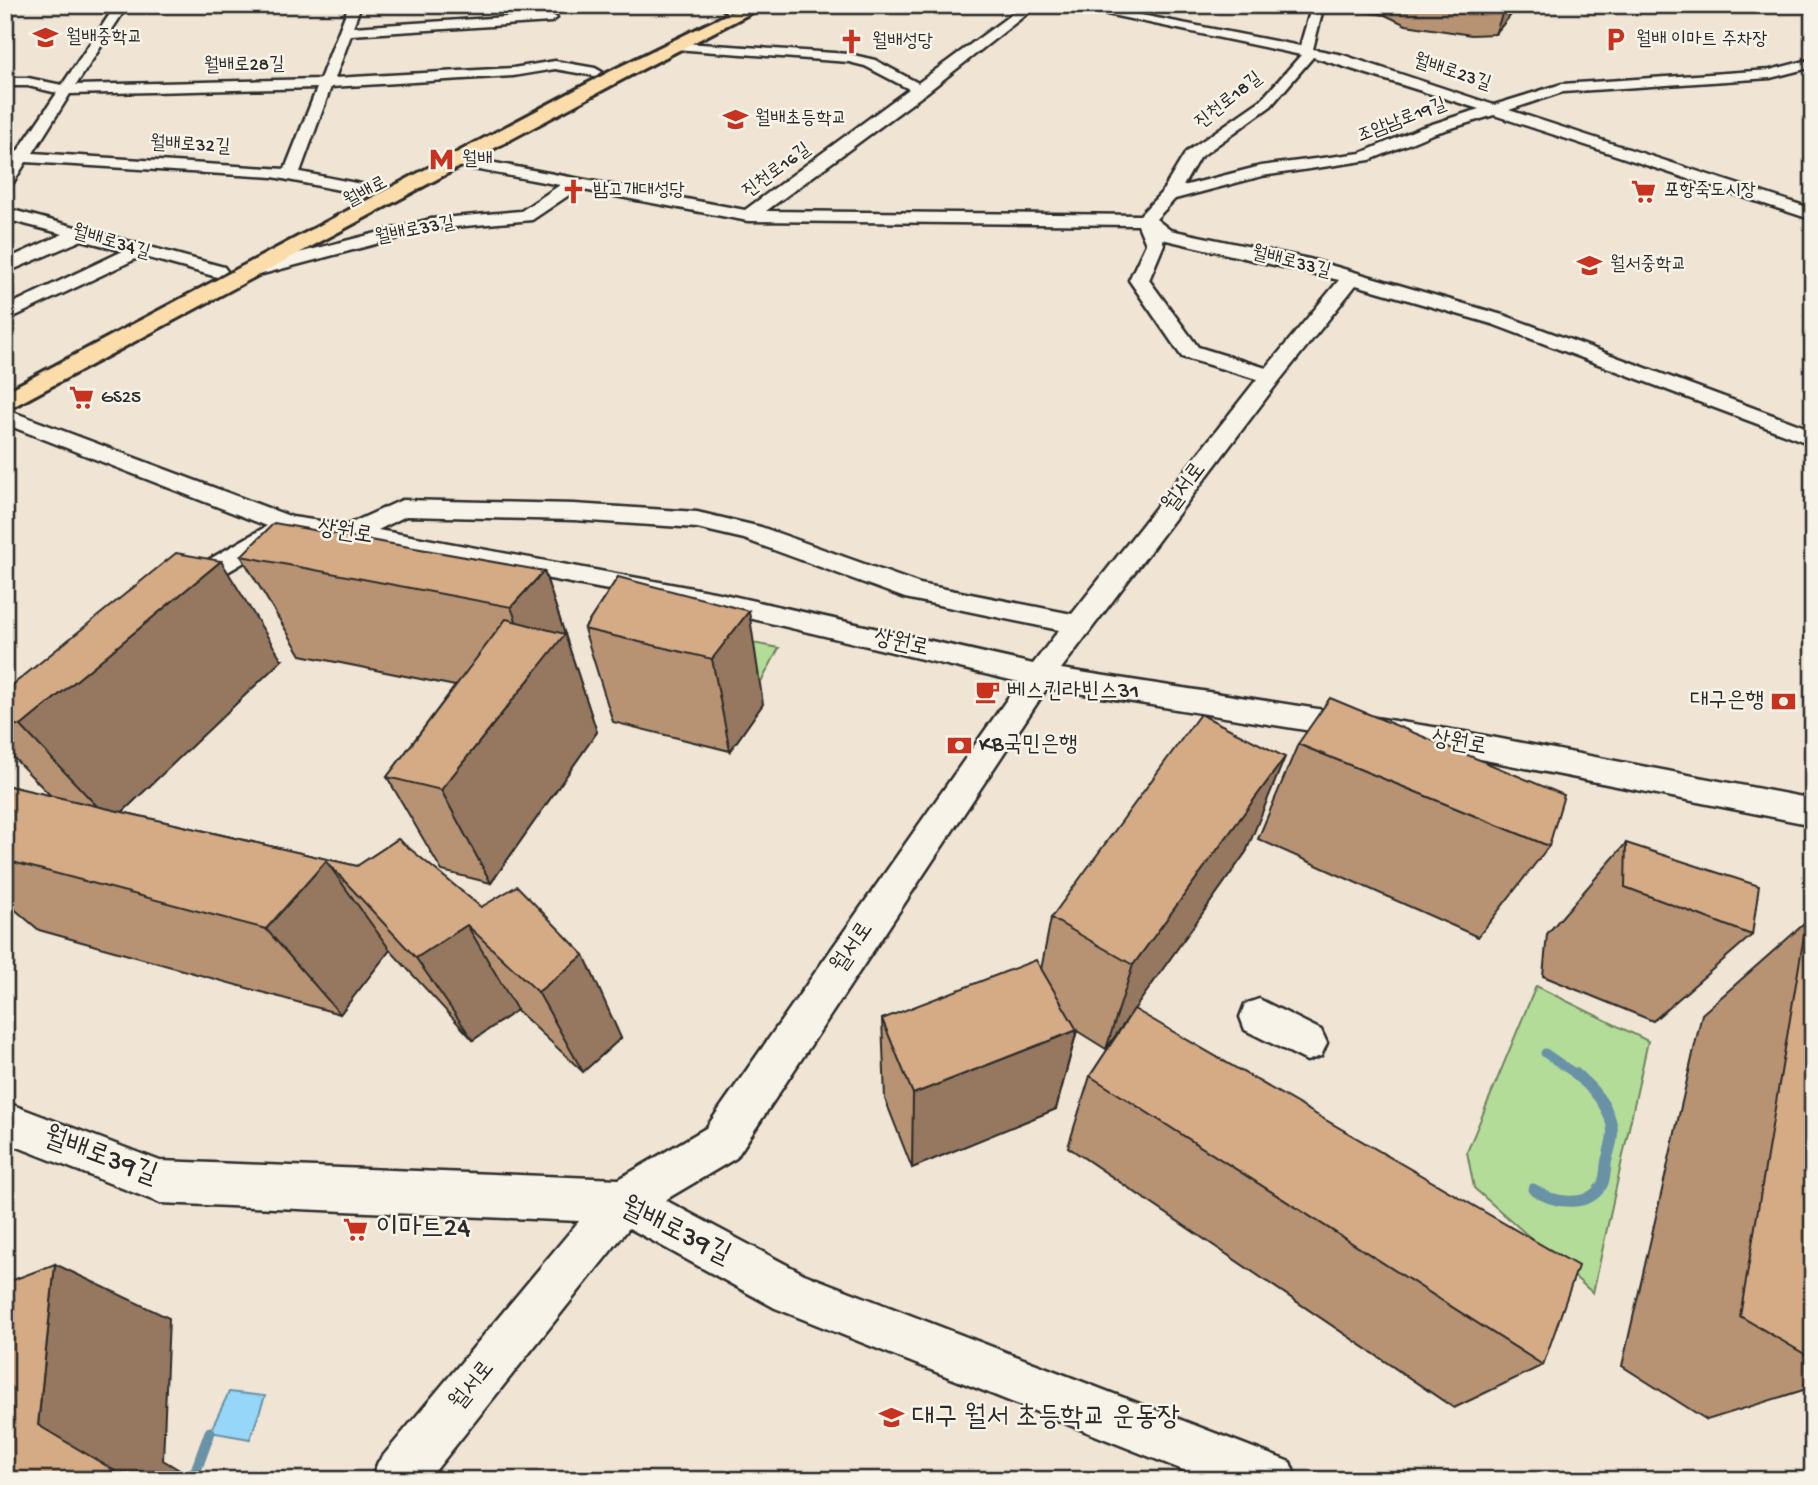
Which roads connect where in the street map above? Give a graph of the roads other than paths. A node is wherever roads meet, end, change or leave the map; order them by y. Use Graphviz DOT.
graph roads {
  1 [pos="122,5"];
  2 [pos="355,5"];
  3 [pos="759,5"];
  4 [pos="1032,5"];
  5 [pos="1070,5"];
  6 [pos="1318,5"];
  7 [pos="1801,5"];
  8 [pos="729,6"];
  9 [pos="1813,7"];
  10 [pos="551,17"];
  11 [pos="345,31"];
  12 [pos="675,45"];
  13 [pos="1307,50"];
  14 [pos="1813,64"];
  15 [pos="595,72"];
  16 [pos="5,82"];
  17 [pos="325,83"];
  18 [pos="65,90"];
  19 [pos="921,90"];
  20 [pos="1494,108"];
  21 [pos="12,156"];
  22 [pos="458,161"];
  23 [pos="291,175"];
  24 [pos="5,182"];
  25 [pos="574,184"];
  26 [pos="370,191"];
  27 [pos="1170,195"];
  28 [pos="5,213"];
  29 [pos="1813,215"];
  30 [pos="748,216"];
  31 [pos="1145,220"];
  32 [pos="79,234"];
  33 [pos="138,251"];
  34 [pos="5,267"];
  35 [pos="217,271"];
  36 [pos="251,271"];
  37 [pos="1350,279"];
  38 [pos="5,315"];
  39 [pos="1271,376"];
  40 [pos="5,381"];
  41 [pos="5,403"];
  42 [pos="5,416"];
  43 [pos="1813,438"];
  44 [pos="288,525"];
  45 [pos="351,533"];
  46 [pos="168,596"];
  47 [pos="1080,625"];
  48 [pos="1040,676"];
  49 [pos="1813,812"];
  50 [pos="1259,1017"];
  51 [pos="1307,1043"];
  52 [pos="5,1122"];
  53 [pos="623,1201"];
  54 [pos="397,1480"];
  55 [pos="1272,1480"];
  1 -- 18 [label="street"];
  2 -- 11 [label="street"];
  3 -- 12 [label="main road, 월배로"];
  4 -- 19 [label="street, 진천로16길"];
  5 -- 13 [label="street, 월배로23길"];
  6 -- 13 [label="street, 진천로18길"];
  7 -- 9 [label="main road"];
  8 -- 15 [label="main road, 월배로"];
  10 -- 11 [label="street"];
  11 -- 17 [label="street"];
  12 -- 19 [label="street"];
  12 -- 22 [label="main road, 월배로"];
  13 -- 20 [label="street, 월배로23길"];
  13 -- 27 [label="street, 진천로18길"];
  14 -- 20 [label="street, 조암남로19길"];
  15 -- 17 [label="street, 월배로28길"];
  15 -- 26 [label="main road, 월배로"];
  16 -- 18 [label="street, 월배로28길"];
  17 -- 18 [label="street, 월배로28길"];
  17 -- 23 [label="street"];
  18 -- 21 [label="street"];
  19 -- 30 [label="street, 진천로16길"];
  20 -- 27 [label="street, 조암남로19길"];
  20 -- 29 [label="street, 월배로23길"];
  21 -- 23 [label="street, 월배로32길"];
  21 -- 24 [label="street"];
  22 -- 25 [label="street"];
  22 -- 36 [label="main road, 월배로"];
  23 -- 26 [label="street, 월배로32길"];
  25 -- 30 [label="street"];
  25 -- 36 [label="street, 월배로33길"];
  26 -- 35 [label="main road, 월배로"];
  27 -- 31 [label="street, 진천로18길"];
  28 -- 32 [label="street, 월배로34길"];
  30 -- 31 [label="street, 월배로33길"];
  31 -- 37 [label="street, 월배로33길"];
  31 -- 39 [label="street"];
  32 -- 33 [label="street, 월배로34길"];
  32 -- 34 [label="street"];
  33 -- 35 [label="street, 월배로34길"];
  33 -- 38 [label="street"];
  35 -- 40 [label="main road, 월배로"];
  36 -- 41 [label="main road, 월배로"];
  37 -- 39 [label="street, 월서로"];
  37 -- 43 [label="street, 월배로33길"];
  39 -- 47 [label="street, 월서로"];
  42 -- 44 [label="street, 상원로"];
  44 -- 45 [label="street, 상원로"];
  44 -- 46 [label="street"];
  45 -- 47 [label="street"];
  45 -- 48 [label="street, 상원로"];
  47 -- 48 [label="street, 월서로"];
  48 -- 49 [label="street, 상원로"];
  48 -- 53 [label="street, 월서로"];
  50 -- 51 [label="street"];
  52 -- 53 [label="street, 월배로39길"];
  53 -- 54 [label="street, 월서로"];
  53 -- 55 [label="street, 월배로39길"];
}
